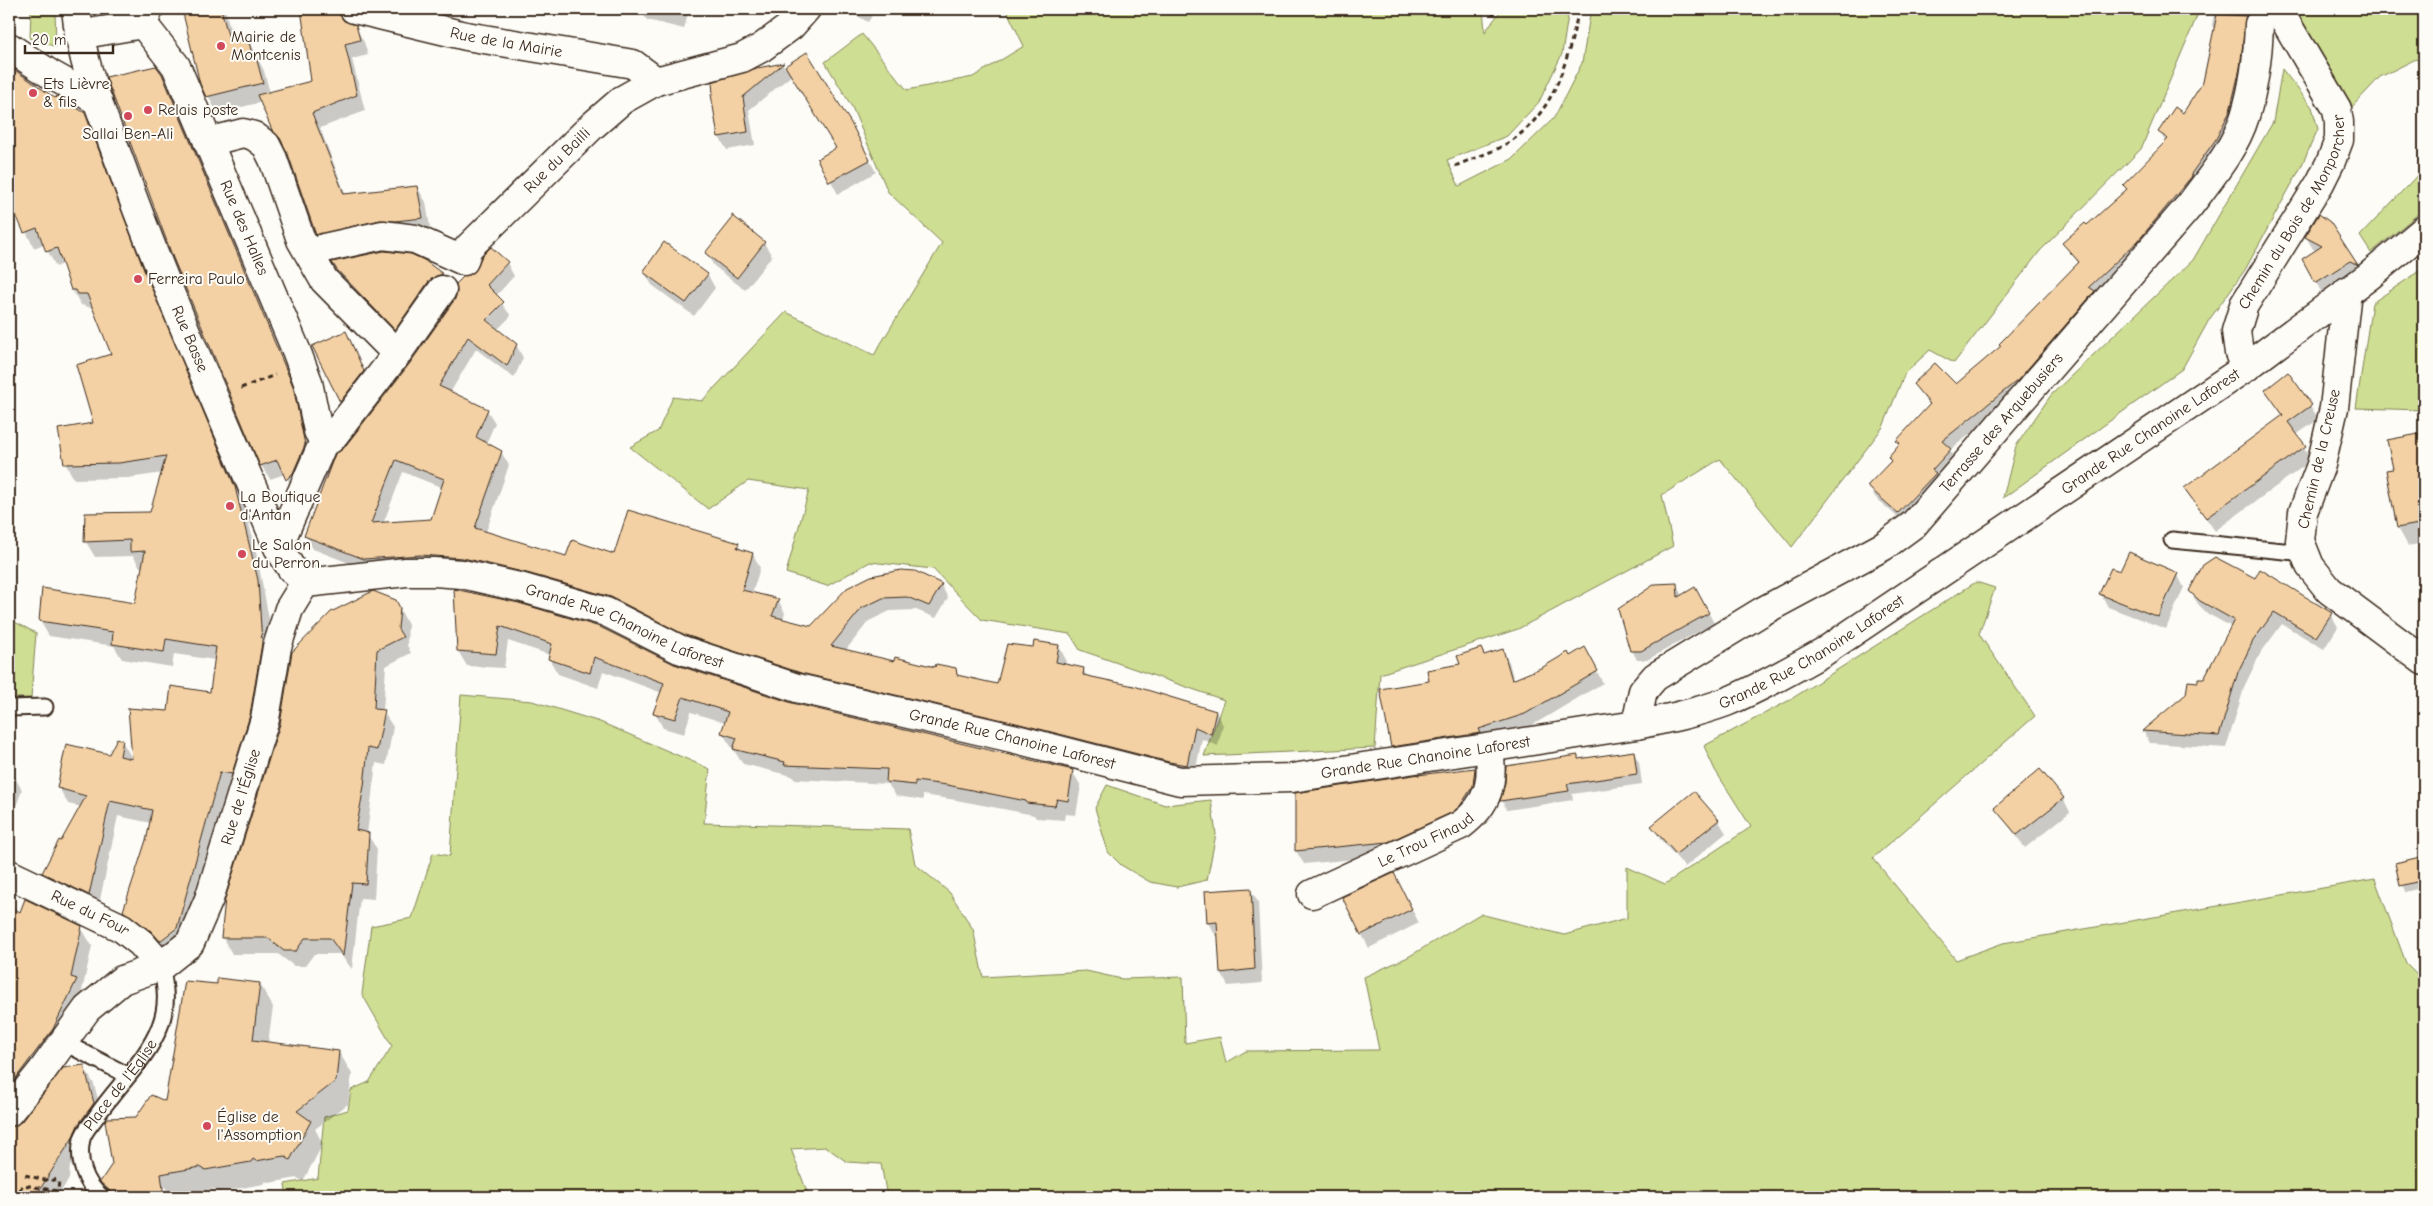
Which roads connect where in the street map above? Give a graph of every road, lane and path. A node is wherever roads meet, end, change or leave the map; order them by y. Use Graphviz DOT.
graph roads {
  1 [pos="354,9"];
  2 [pos="806,9"];
  3 [pos="1494,9"];
  4 [pos="1579,9"];
  5 [pos="1494,15"];
  6 [pos="146,16"];
  7 [pos="2268,16"];
  8 [pos="77,22"];
  9 [pos="9,47"];
  10 [pos="656,80"];
  11 [pos="98,101"];
  12 [pos="208,142"];
  13 [pos="1455,166"];
  14 [pos="2424,230"];
  15 [pos="313,257"];
  16 [pos="442,290"];
  17 [pos="2347,292"];
  18 [pos="397,354"];
  19 [pos="301,365"];
  20 [pos="2245,368"];
  21 [pos="214,397"];
  22 [pos="324,441"];
  23 [pos="2172,540"];
  24 [pos="278,547"];
  25 [pos="2305,553"];
  26 [pos="305,583"];
  27 [pos="2424,661"];
  28 [pos="44,707"];
  29 [pos="9,708"];
  30 [pos="1636,725"];
  31 [pos="1489,748"];
  32 [pos="9,874"];
  33 [pos="1312,894"];
  34 [pos="161,966"];
  35 [pos="63,1042"];
  36 [pos="127,1075"];
  37 [pos="9,1112"];
  38 [pos="84,1173"];
  39 [pos="25,1175"];
  40 [pos="59,1179"];
  41 [pos="14,1197"];
  42 [pos="102,1197"];
  1 -- 10 [label="street, Rue de la Mairie"];
  2 -- 10 [label="street, Rue du Bailli"];
  3 -- 5 [label="path"];
  4 -- 13 [label="path"];
  6 -- 8 [label="street"];
  6 -- 12 [label="street, Rue des Halles"];
  7 -- 20 [label="street, Chemin du Bois de Monporcher"];
  7 -- 30 [label="street, Terrasse des Arquebusiers"];
  8 -- 11 [label="street, Rue Basse"];
  9 -- 11 [label="street"];
  10 -- 15 [label="street, Rue du Bailli"];
  11 -- 21 [label="street, Rue Basse"];
  12 -- 15 [label="street"];
  12 -- 19 [label="street, Rue des Halles"];
  14 -- 17 [label="street, Grande Rue Chanoine Laforest"];
  15 -- 18 [label="street"];
  16 -- 18 [label="street"];
  17 -- 20 [label="street, Grande Rue Chanoine Laforest"];
  17 -- 25 [label="street, Chemin de la Creuse"];
  18 -- 22 [label="street"];
  19 -- 21 [label="path"];
  19 -- 22 [label="street, Rue des Halles"];
  20 -- 30 [label="street, Grande Rue Chanoine Laforest"];
  21 -- 24 [label="street, Rue Basse"];
  22 -- 24 [label="street"];
  23 -- 25 [label="lane"];
  24 -- 26 [label="street, Rue Basse"];
  25 -- 27 [label="street, Chemin de la Creuse"];
  26 -- 31 [label="street, Grande Rue Chanoine Laforest"];
  26 -- 34 [label="street, Rue de l'Église"];
  28 -- 29 [label="lane"];
  30 -- 31 [label="street, Grande Rue Chanoine Laforest"];
  31 -- 33 [label="street, Le Trou Finaud"];
  32 -- 34 [label="street, Rue du Four"];
  34 -- 35 [label="street"];
  34 -- 36 [label="lane, Place de l'Église"];
  35 -- 36 [label="lane"];
  35 -- 37 [label="street"];
  36 -- 38 [label="lane, Place de l'Église"];
  38 -- 40 [label="path"];
  38 -- 42 [label="lane, Place de l'Église"];
  39 -- 40 [label="path"];
  40 -- 41 [label="path"];
}
